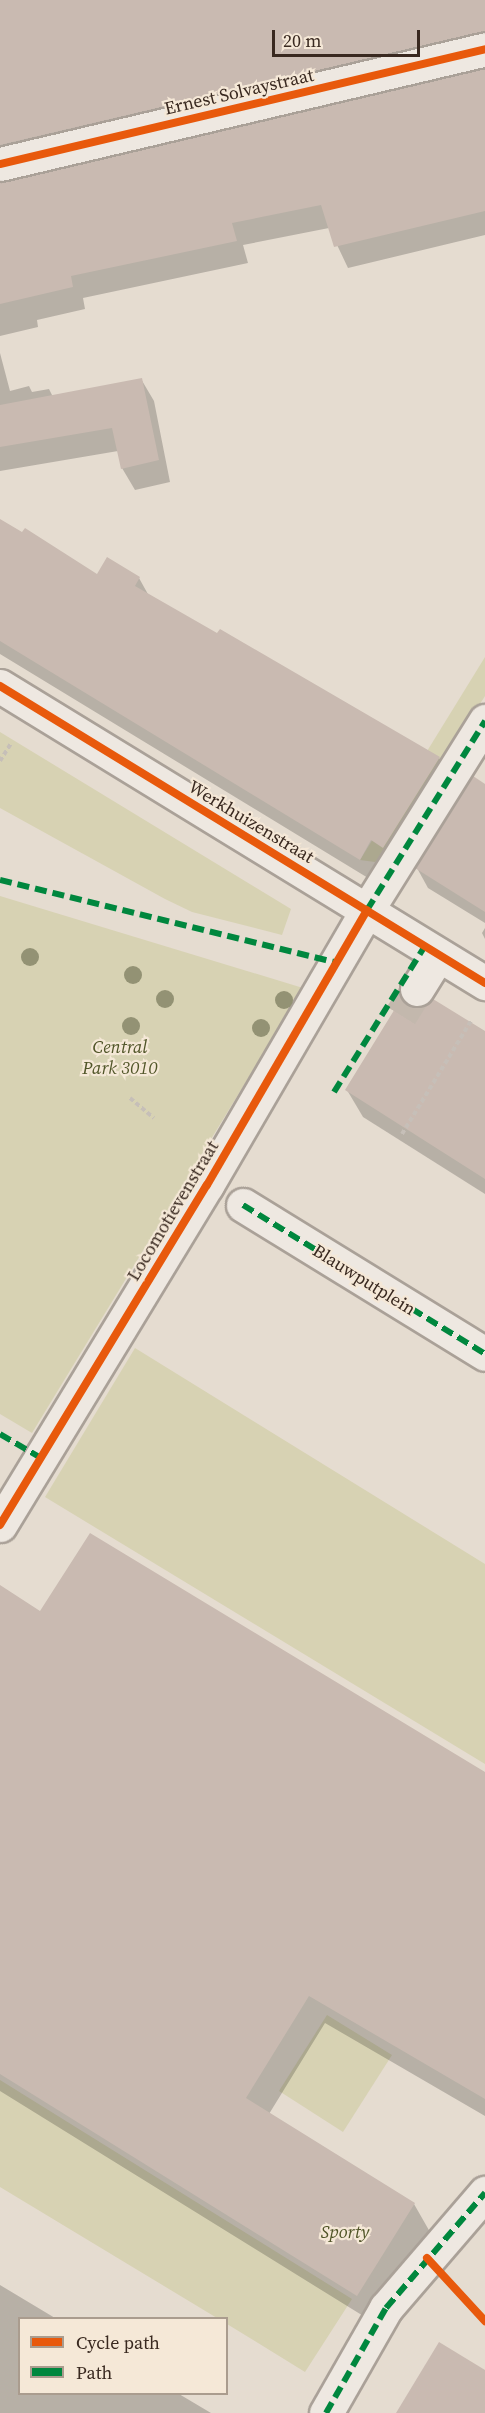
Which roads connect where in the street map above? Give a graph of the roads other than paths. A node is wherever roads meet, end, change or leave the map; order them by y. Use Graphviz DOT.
graph roads {
  1 [pos="485,49"];
  2 [pos="0,164"];
  3 [pos="0,686"];
  4 [pos="485,721"];
  5 [pos="367,910"];
  6 [pos="438,955"];
  7 [pos="485,983"];
  8 [pos="417,989"];
  9 [pos="243,1205"];
  10 [pos="485,1354"];
  11 [pos="0,1525"];
  12 [pos="485,2193"];
  13 [pos="326,2413"];
  1 -- 2 [label="street, Ernest Solvaystraat"];
  3 -- 5 [label="street, Werkhuizenstraat"];
  4 -- 5 [label="street, Locomotievenstraat"];
  5 -- 6 [label="street, Werkhuizenstraat"];
  5 -- 11 [label="street, Locomotievenstraat"];
  6 -- 7 [label="street, Werkhuizenstraat"];
  6 -- 8 [label="street"];
  9 -- 10 [label="street, Blauwputplein"];
  12 -- 13 [label="street"];
}
